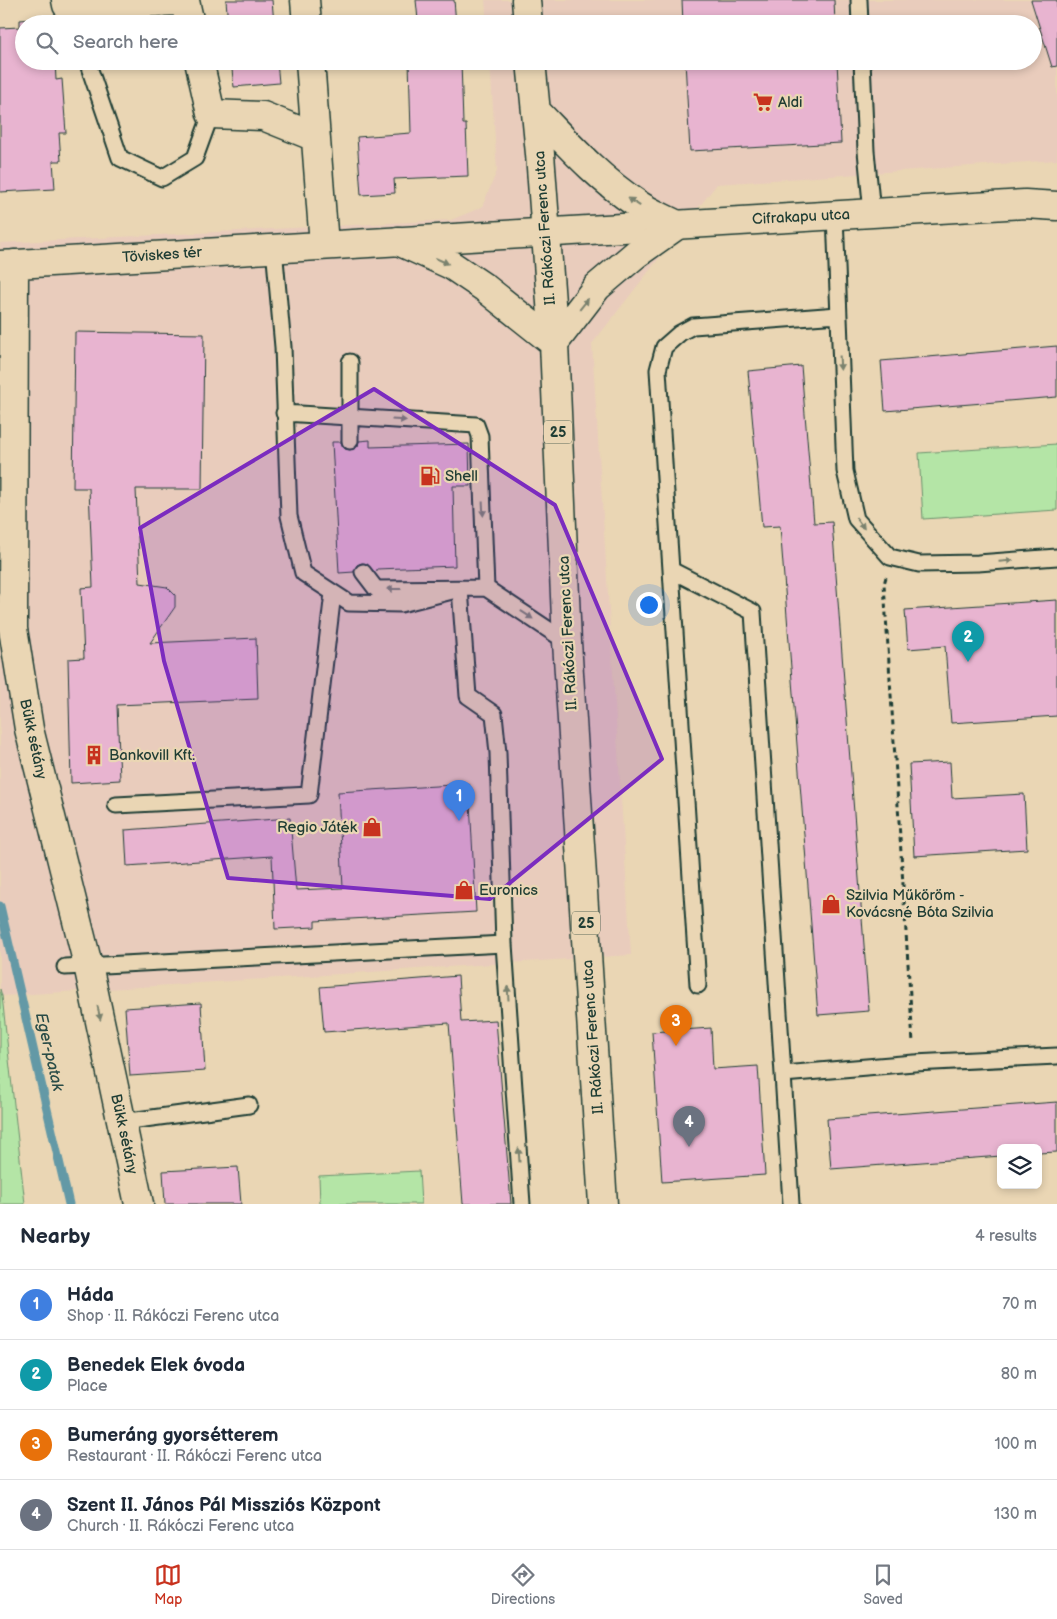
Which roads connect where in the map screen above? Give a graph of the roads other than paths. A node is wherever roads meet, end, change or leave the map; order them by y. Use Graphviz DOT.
graph roads {
  1 [pos="305,0"];
  2 [pos="526,0"];
  3 [pos="859,0"];
  4 [pos="69,9"];
  5 [pos="188,15"];
  6 [pos="306,15"];
  7 [pos="527,15"];
  8 [pos="860,15"];
  9 [pos="89,70"];
  10 [pos="201,70"];
  11 [pos="311,70"];
  12 [pos="532,70"];
  13 [pos="862,70"];
  14 [pos="536,111"];
  15 [pos="211,114"];
  16 [pos="315,136"];
  17 [pos="1057,206"];
  18 [pos="872,213"];
  19 [pos="835,215"];
  20 [pos="677,225"];
  21 [pos="546,232"];
  22 [pos="398,241"];
  23 [pos="324,245"];
  24 [pos="274,248"];
  25 [pos="7,264"];
  26 [pos="838,315"];
  27 [pos="554,343"];
  28 [pos="350,362"];
  29 [pos="284,413"];
  30 [pos="350,417"];
  31 [pos="350,441"];
  32 [pos="1057,557"];
  33 [pos="671,570"];
  34 [pos="363,572"];
  35 [pos="486,588"];
  36 [pos="460,589"];
  37 [pos="333,593"];
  38 [pos="567,642"];
  39 [pos="116,805"];
  40 [pos="504,944"];
  41 [pos="77,966"];
  42 [pos="698,985"];
  43 [pos="1057,1056"];
  44 [pos="783,1074"];
  45 [pos="249,1105"];
  46 [pos="122,1122"];
  47 [pos="139,1204"];
  48 [pos="522,1204"];
  49 [pos="603,1204"];
  50 [pos="791,1204"];
  1 -- 6 [label="street"];
  2 -- 7 [label="street"];
  3 -- 8 [label="lane"];
  4 -- 5 [label="street"];
  9 -- 15 [label="lane"];
  10 -- 15 [label="street"];
  11 -- 16 [label="street"];
  12 -- 14 [label="street, II. Rákóczi Ferenc utca / 25"];
  13 -- 18 [label="lane"];
  20 -- 14 [label="street, one-way"];
  14 -- 21 [label="street, II. Rákóczi Ferenc utca / 25"];
  15 -- 16 [label="street"];
  16 -- 23 [label="street"];
  17 -- 18 [label="street, Cifrakapu utca"];
  18 -- 19 [label="street, Cifrakapu utca"];
  19 -- 20 [label="street, Cifrakapu utca"];
  19 -- 26 [label="lane"];
  20 -- 21 [label="street, Cifrakapu utca"];
  27 -- 20 [label="street, one-way"];
  21 -- 22 [label="street, Töviskes tér"];
  21 -- 27 [label="street, II. Rákóczi Ferenc utca / 25"];
  22 -- 23 [label="street, Töviskes tér"];
  22 -- 27 [label="street, one-way"];
  23 -- 24 [label="street, Töviskes tér"];
  24 -- 25 [label="street, Töviskes tér"];
  24 -- 29 [label="lane"];
  25 -- 41 [label="street, Bükk sétány"];
  26 -- 32 [label="lane, one-way"];
  26 -- 33 [label="lane"];
  27 -- 38 [label="street, II. Rákóczi Ferenc utca / 25"];
  28 -- 30 [label="lane"];
  29 -- 30 [label="lane"];
  29 -- 37 [label="lane"];
  30 -- 31 [label="lane"];
  30 -- 35 [label="lane, one-way"];
  33 -- 42 [label="lane"];
  33 -- 44 [label="lane"];
  36 -- 34 [label="lane, one-way"];
  35 -- 36 [label="lane"];
  35 -- 38 [label="lane, one-way"];
  36 -- 37 [label="lane"];
  36 -- 40 [label="lane"];
  37 -- 39 [label="lane"];
  38 -- 49 [label="street, II. Rákóczi Ferenc utca / 25"];
  40 -- 41 [label="lane"];
  48 -- 40 [label="lane, one-way"];
  41 -- 46 [label="street, Bükk sétány, one-way"];
  43 -- 44 [label="lane"];
  44 -- 50 [label="lane"];
  45 -- 46 [label="lane"];
  46 -- 47 [label="street, Bükk sétány"];
}
